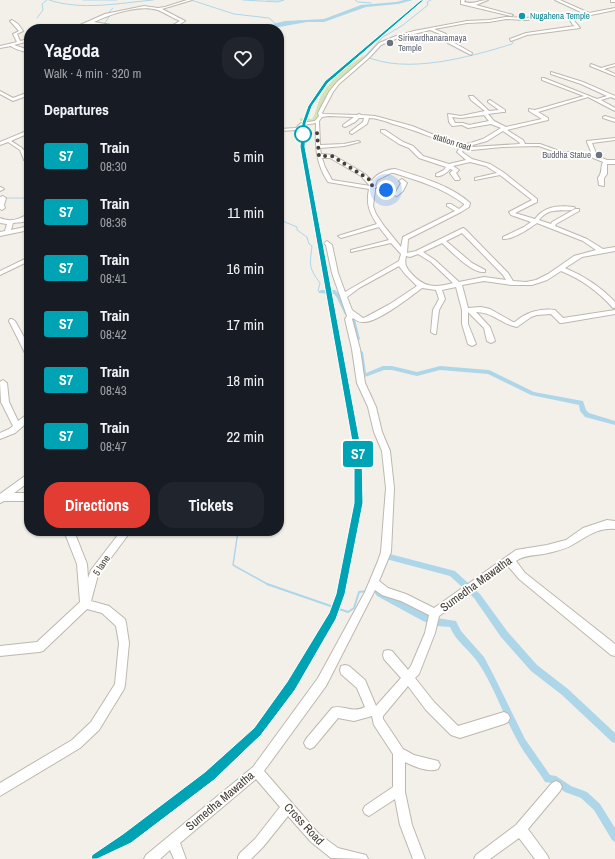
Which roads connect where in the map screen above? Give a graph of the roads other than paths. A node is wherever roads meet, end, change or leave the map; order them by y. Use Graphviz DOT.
graph roads {
  1 [pos="190,0"];
  2 [pos="463,0"];
  3 [pos="486,0"];
  4 [pos="557,0"];
  5 [pos="474,5"];
  6 [pos="615,9"];
  7 [pos="158,10"];
  8 [pos="589,14"];
  9 [pos="569,16"];
  10 [pos="523,19"];
  11 [pos="12,20"];
  12 [pos="90,23"];
  13 [pos="97,24"];
  14 [pos="178,24"];
  15 [pos="430,27"];
  16 [pos="520,29"];
  17 [pos="554,31"];
  18 [pos="526,34"];
  19 [pos="559,34"];
  20 [pos="511,40"];
  21 [pos="24,41"];
  22 [pos="18,43"];
  23 [pos="12,44"];
  24 [pos="0,47"];
  25 [pos="24,50"];
  26 [pos="471,54"];
  27 [pos="591,65"];
  28 [pos="615,65"];
  29 [pos="600,69"];
  30 [pos="552,73"];
  31 [pos="615,75"];
  32 [pos="543,79"];
  33 [pos="0,92"];
  34 [pos="24,95"];
  35 [pos="588,96"];
  36 [pos="471,97"];
  37 [pos="613,97"];
  38 [pos="596,100"];
  39 [pos="490,101"];
  40 [pos="615,110"];
  41 [pos="487,113"];
  42 [pos="359,115"];
  43 [pos="321,116"];
  44 [pos="367,116"];
  45 [pos="316,122"];
  46 [pos="492,122"];
  47 [pos="345,126"];
  48 [pos="504,129"];
  49 [pos="284,130"];
  50 [pos="383,131"];
  51 [pos="24,133"];
  52 [pos="352,133"];
  53 [pos="615,139"];
  54 [pos="8,140"];
  55 [pos="358,142"];
  56 [pos="0,144"];
  57 [pos="523,146"];
  58 [pos="318,147"];
  59 [pos="462,147"];
  60 [pos="24,154"];
  61 [pos="319,156"];
  62 [pos="594,156"];
  63 [pos="470,160"];
  64 [pos="606,162"];
  65 [pos="615,162"];
  66 [pos="449,166"];
  67 [pos="500,173"];
  68 [pos="438,175"];
  69 [pos="457,179"];
  70 [pos="476,179"];
  71 [pos="402,181"];
  72 [pos="602,185"];
  73 [pos="373,186"];
  74 [pos="0,199"];
  75 [pos="449,205"];
  76 [pos="2,208"];
  77 [pos="459,211"];
  78 [pos="24,219"];
  79 [pos="0,220"];
  80 [pos="536,221"];
  81 [pos="11,222"];
  82 [pos="381,225"];
  83 [pos="552,227"];
  84 [pos="24,229"];
  85 [pos="7,233"];
  86 [pos="0,234"];
  87 [pos="341,236"];
  88 [pos="505,238"];
  89 [pos="442,240"];
  90 [pos="392,241"];
  91 [pos="327,243"];
  92 [pos="615,249"];
  93 [pos="352,251"];
  94 [pos="418,252"];
  95 [pos="603,252"];
  96 [pos="404,254"];
  97 [pos="24,261"];
  98 [pos="401,262"];
  99 [pos="561,268"];
  100 [pos="483,271"];
  101 [pos="0,273"];
  102 [pos="511,283"];
  103 [pos="458,284"];
  104 [pos="422,285"];
  105 [pos="438,287"];
  106 [pos="343,297"];
  107 [pos="615,306"];
  108 [pos="468,310"];
  109 [pos="615,312"];
  110 [pos="349,316"];
  111 [pos="12,321"];
  112 [pos="434,332"];
  113 [pos="491,341"];
  114 [pos="24,344"];
  115 [pos="472,344"];
  116 [pos="3,384"];
  117 [pos="24,420"];
  118 [pos="17,426"];
  119 [pos="0,436"];
  120 [pos="24,481"];
  121 [pos="24,497"];
  122 [pos="1,498"];
  123 [pos="615,525"];
  124 [pos="71,536"];
  125 [pos="122,536"];
  126 [pos="509,560"];
  127 [pos="371,588"];
  128 [pos="85,604"];
  129 [pos="435,613"];
  130 [pos="0,651"];
  131 [pos="615,651"];
  132 [pos="388,655"];
  133 [pos="345,670"];
  134 [pos="408,678"];
  135 [pos="374,712"];
  136 [pos="504,718"];
  137 [pos="310,743"];
  138 [pos="399,753"];
  139 [pos="434,765"];
  140 [pos="257,771"];
  141 [pos="556,788"];
  142 [pos="0,790"];
  143 [pos="399,792"];
  144 [pos="288,806"];
  145 [pos="369,810"];
  146 [pos="520,829"];
  147 [pos="172,842"];
  148 [pos="244,857"];
  149 [pos="334,857"];
  150 [pos="150,859"];
  151 [pos="180,859"];
  152 [pos="362,859"];
  153 [pos="419,859"];
  154 [pos="480,859"];
  155 [pos="543,859"];
  1 -- 7 [label="street"];
  2 -- 5 [label="street"];
  3 -- 5 [label="street"];
  4 -- 8 [label="street"];
  5 -- 10 [label="street"];
  6 -- 8 [label="street"];
  7 -- 12 [label="street"];
  7 -- 14 [label="street"];
  8 -- 9 [label="street"];
  9 -- 10 [label="street"];
  9 -- 17 [label="street"];
  10 -- 15 [label="street"];
  11 -- 22 [label="street"];
  12 -- 13 [label="street"];
  15 -- 26 [label="street"];
  15 -- 43 [label="street"];
  16 -- 18 [label="street"];
  17 -- 18 [label="street"];
  17 -- 19 [label="street"];
  18 -- 20 [label="street"];
  21 -- 22 [label="street"];
  22 -- 23 [label="street"];
  23 -- 24 [label="street"];
  23 -- 25 [label="street"];
  27 -- 29 [label="street"];
  28 -- 29 [label="street"];
  29 -- 31 [label="street"];
  30 -- 37 [label="street"];
  32 -- 35 [label="street"];
  33 -- 34 [label="street"];
  35 -- 38 [label="street"];
  35 -- 48 [label="street"];
  36 -- 41 [label="street"];
  37 -- 38 [label="street"];
  38 -- 40 [label="street"];
  39 -- 41 [label="street"];
  41 -- 46 [label="street"];
  41 -- 46 [label="street"];
  42 -- 43 [label="street, station road"];
  42 -- 44 [label="street, station road"];
  42 -- 47 [label="street"];
  43 -- 45 [label="street"];
  44 -- 52 [label="street"];
  44 -- 59 [label="street, station road"];
  45 -- 49 [label="street"];
  45 -- 58 [label="street"];
  46 -- 48 [label="street"];
  48 -- 57 [label="street"];
  48 -- 59 [label="street"];
  50 -- 66 [label="street"];
  51 -- 54 [label="street"];
  53 -- 62 [label="street"];
  54 -- 56 [label="street"];
  54 -- 60 [label="street"];
  55 -- 58 [label="street"];
  57 -- 59 [label="street, station road"];
  57 -- 62 [label="street, station road"];
  58 -- 61 [label="street"];
  59 -- 63 [label="street"];
  61 -- 73 [label="street"];
  61 -- 73 [label="street"];
  62 -- 64 [label="street, station road"];
  63 -- 66 [label="street"];
  63 -- 67 [label="street"];
  64 -- 65 [label="street, station road"];
  64 -- 72 [label="street"];
  66 -- 68 [label="street"];
  66 -- 69 [label="street"];
  67 -- 70 [label="street"];
  67 -- 80 [label="street"];
  71 -- 73 [label="street"];
  73 -- 77 [label="street"];
  73 -- 82 [label="street"];
  74 -- 76 [label="street"];
  75 -- 77 [label="street"];
  77 -- 96 [label="street"];
  78 -- 81 [label="street"];
  79 -- 81 [label="street"];
  80 -- 83 [label="street"];
  80 -- 83 [label="street"];
  80 -- 88 [label="street"];
  81 -- 85 [label="street"];
  82 -- 87 [label="street"];
  82 -- 90 [label="street"];
  83 -- 95 [label="street"];
  84 -- 85 [label="street"];
  85 -- 86 [label="street"];
  89 -- 94 [label="street"];
  89 -- 100 [label="street"];
  89 -- 102 [label="street"];
  90 -- 93 [label="street"];
  90 -- 96 [label="street"];
  91 -- 106 [label="street, Sumedha Mawatha"];
  92 -- 95 [label="street"];
  94 -- 96 [label="street"];
  94 -- 103 [label="street"];
  95 -- 99 [label="street"];
  96 -- 98 [label="street"];
  97 -- 101 [label="street"];
  98 -- 104 [label="street"];
  98 -- 106 [label="street"];
  99 -- 102 [label="street"];
  99 -- 107 [label="street"];
  102 -- 103 [label="street"];
  103 -- 105 [label="street"];
  103 -- 108 [label="street"];
  104 -- 105 [label="street"];
  104 -- 110 [label="street"];
  105 -- 112 [label="street"];
  106 -- 110 [label="street, Sumedha Mawatha"];
  108 -- 109 [label="street"];
  108 -- 113 [label="street"];
  108 -- 115 [label="street"];
  110 -- 127 [label="street, Sumedha Mawatha"];
  111 -- 114 [label="street"];
  116 -- 118 [label="street"];
  117 -- 118 [label="street"];
  118 -- 119 [label="street"];
  120 -- 122 [label="street"];
  121 -- 122 [label="street"];
  123 -- 126 [label="street, Sumedha Mawatha"];
  124 -- 128 [label="street"];
  125 -- 128 [label="street, 5 lane"];
  126 -- 129 [label="street, Sumedha Mawatha"];
  126 -- 131 [label="street"];
  127 -- 129 [label="street"];
  127 -- 140 [label="street, Sumedha Mawatha"];
  128 -- 130 [label="street"];
  128 -- 142 [label="street"];
  129 -- 134 [label="street, Sumedha Mawatha"];
  132 -- 134 [label="street"];
  133 -- 135 [label="street"];
  134 -- 135 [label="street, Sumedha Mawatha"];
  134 -- 136 [label="street"];
  135 -- 137 [label="street"];
  135 -- 138 [label="street"];
  138 -- 139 [label="street"];
  138 -- 143 [label="street"];
  140 -- 144 [label="street, Cross Road"];
  140 -- 147 [label="street, Sumedha Mawatha"];
  141 -- 146 [label="street"];
  143 -- 145 [label="street"];
  143 -- 153 [label="street"];
  144 -- 148 [label="street"];
  144 -- 149 [label="street, Cross Road"];
  146 -- 154 [label="street"];
  146 -- 155 [label="street"];
  147 -- 150 [label="street, Sumedha Mawatha"];
  147 -- 151 [label="street"];
  149 -- 152 [label="street, Cross Road"];
}
